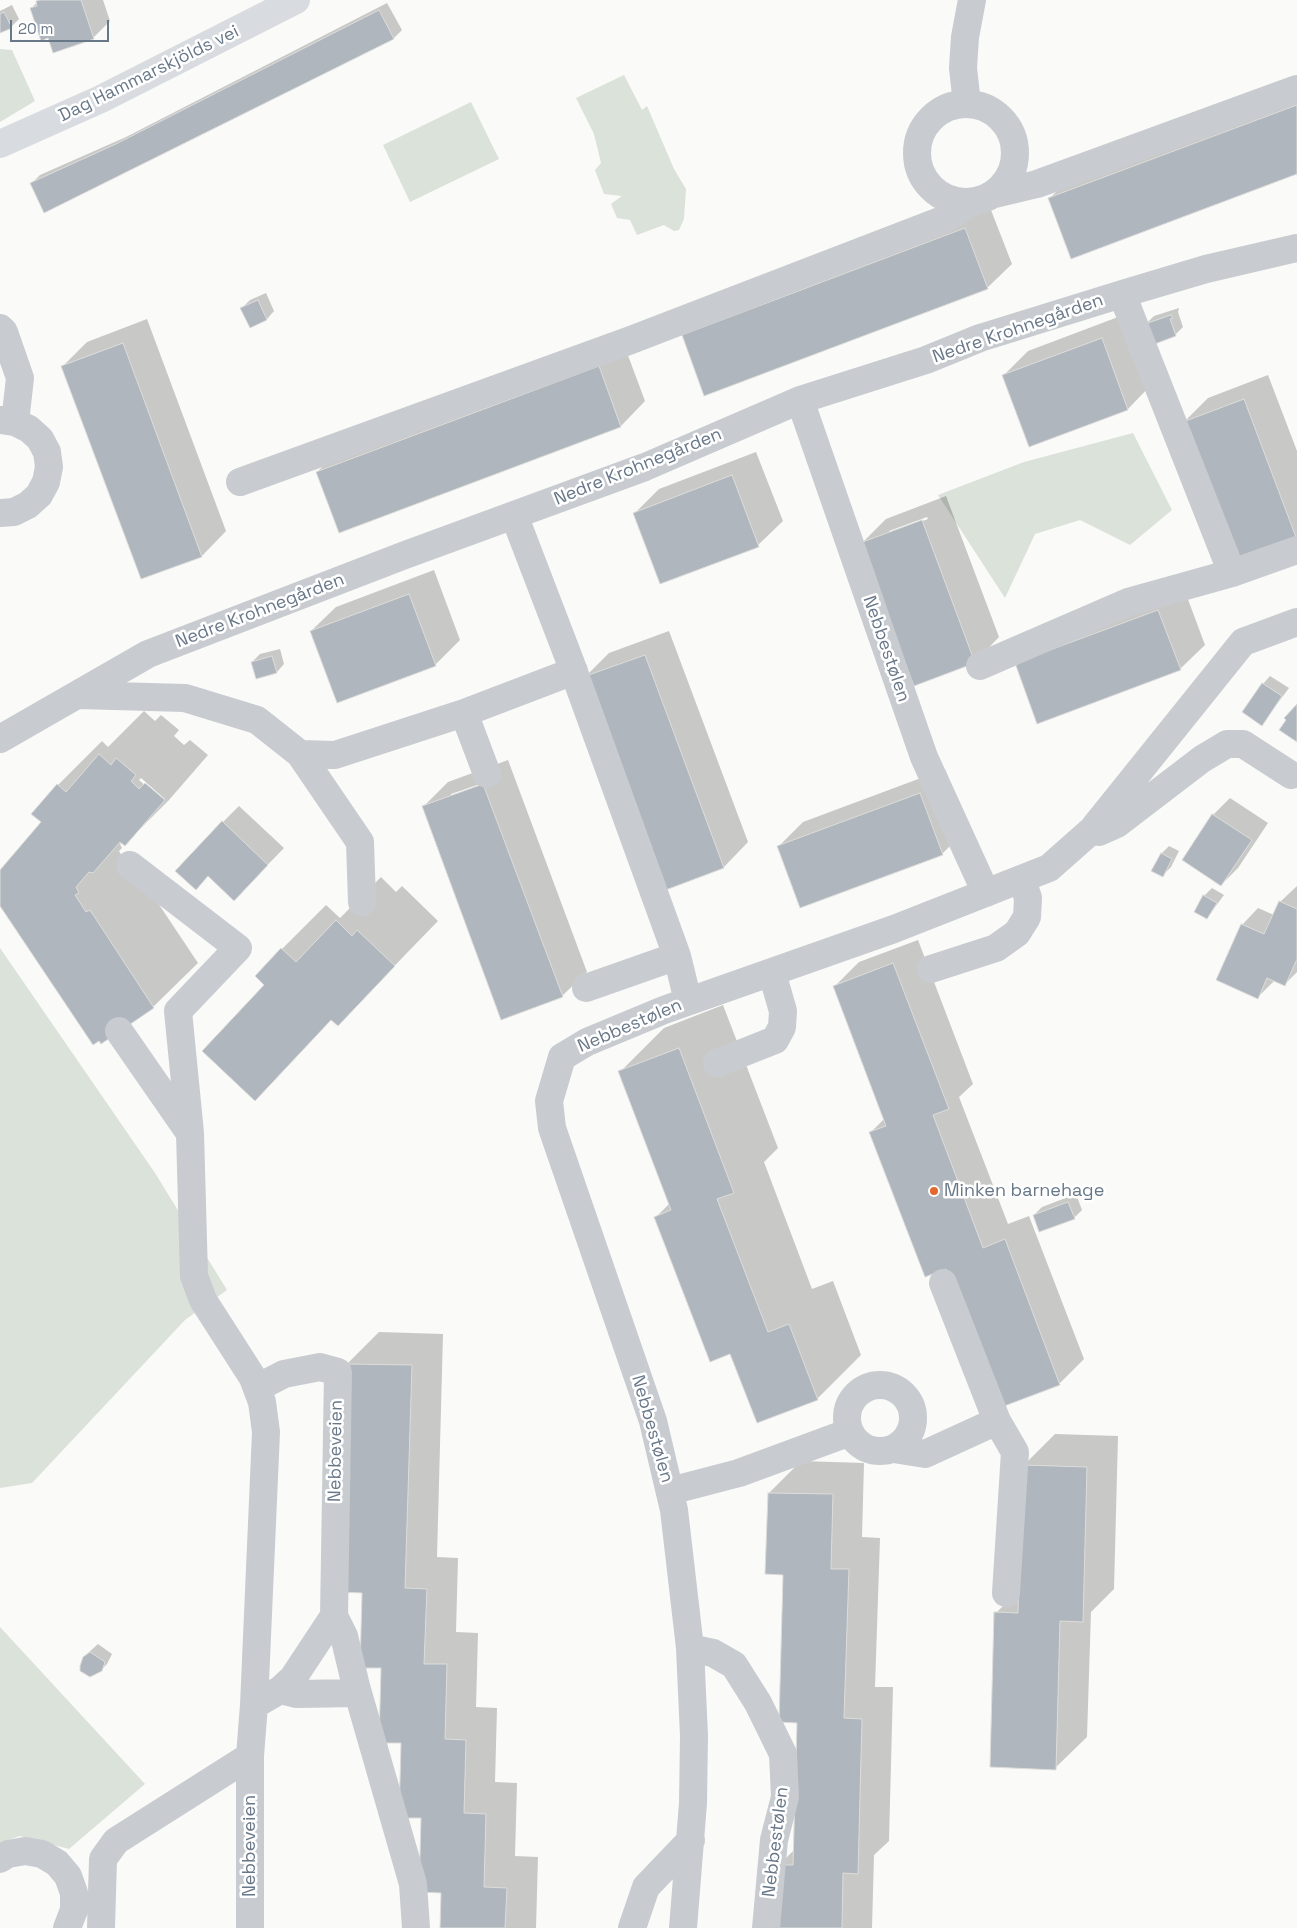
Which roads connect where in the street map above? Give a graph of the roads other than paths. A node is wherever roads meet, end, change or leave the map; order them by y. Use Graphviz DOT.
graph roads {
  1 [pos="296,0"];
  2 [pos="972,0"];
  3 [pos="1297,89"];
  4 [pos="967,104"];
  5 [pos="0,144"];
  6 [pos="981,199"];
  7 [pos="1297,248"];
  8 [pos="1122,294"];
  9 [pos="0,328"];
  10 [pos="800,400"];
  11 [pos="8,421"];
  12 [pos="240,482"];
  13 [pos="0,513"];
  14 [pos="514,515"];
  15 [pos="1297,550"];
  16 [pos="1232,574"];
  17 [pos="1297,622"];
  18 [pos="980,666"];
  19 [pos="574,671"];
  20 [pos="78,694"];
  21 [pos="464,712"];
  22 [pos="0,739"];
  23 [pos="300,754"];
  24 [pos="487,774"];
  25 [pos="1291,775"];
  26 [pos="1092,830"];
  27 [pos="130,865"];
  28 [pos="1022,880"];
  29 [pos="986,893"];
  30 [pos="362,902"];
  31 [pos="677,956"];
  32 [pos="931,969"];
  33 [pos="772,973"];
  34 [pos="586,988"];
  35 [pos="688,1001"];
  36 [pos="120,1032"];
  37 [pos="717,1063"];
  38 [pos="190,1133"];
  39 [pos="943,1283"];
  40 [pos="257,1388"];
  41 [pos="997,1421"];
  42 [pos="850,1432"];
  43 [pos="894,1449"];
  44 [pos="670,1492"];
  45 [pos="1006,1593"];
  46 [pos="334,1616"];
  47 [pos="690,1648"];
  48 [pos="280,1690"];
  49 [pos="358,1693"];
  50 [pos="254,1705"];
  51 [pos="250,1756"];
  52 [pos="690,1840"];
  53 [pos="0,1859"];
  54 [pos="103,1859"];
  55 [pos="68,1876"];
  56 [pos="69,1927"];
  57 [pos="101,1928"];
  58 [pos="250,1928"];
  59 [pos="416,1928"];
  60 [pos="632,1928"];
  61 [pos="683,1928"];
  62 [pos="766,1928"];
  1 -- 5 [label="main road, Dag Hammarskjölds vei"];
  2 -- 4 [label="street"];
  3 -- 6 [label="street"];
  4 -- 6 [label="street"];
  4 -- 6 [label="street"];
  6 -- 12 [label="street"];
  7 -- 8 [label="street, Nedre Krohnegården"];
  8 -- 10 [label="street, Nedre Krohnegården"];
  8 -- 16 [label="street"];
  9 -- 11 [label="street"];
  10 -- 14 [label="street, Nedre Krohnegården"];
  10 -- 29 [label="street, Nebbestølen"];
  11 -- 13 [label="street"];
  14 -- 19 [label="street"];
  14 -- 20 [label="street, Nedre Krohnegården"];
  15 -- 16 [label="street"];
  16 -- 18 [label="street"];
  17 -- 26 [label="street, Nebbestølen"];
  19 -- 21 [label="street"];
  19 -- 31 [label="street"];
  20 -- 22 [label="street, Nedre Krohnegården"];
  20 -- 23 [label="street"];
  21 -- 23 [label="street"];
  21 -- 24 [label="street"];
  23 -- 30 [label="street"];
  25 -- 26 [label="street, Nebbestølen"];
  26 -- 28 [label="street, Nebbestølen"];
  27 -- 38 [label="street, Nebbeveien"];
  28 -- 29 [label="street, Nebbestølen"];
  28 -- 32 [label="street"];
  29 -- 33 [label="street, Nebbestølen"];
  31 -- 34 [label="street"];
  31 -- 35 [label="street"];
  33 -- 35 [label="street, Nebbestølen"];
  33 -- 37 [label="street"];
  35 -- 44 [label="street, Nebbestølen"];
  36 -- 38 [label="street"];
  38 -- 40 [label="street, Nebbeveien"];
  39 -- 41 [label="street"];
  40 -- 46 [label="street, Nebbeveien"];
  40 -- 50 [label="street, Nebbeveien"];
  41 -- 43 [label="street"];
  41 -- 45 [label="street"];
  42 -- 43 [label="street"];
  42 -- 43 [label="street"];
  42 -- 44 [label="street, Nebbestølen"];
  44 -- 47 [label="street, Nebbestølen"];
  46 -- 48 [label="street"];
  46 -- 49 [label="street, Nebbeveien"];
  47 -- 52 [label="street, Nebbestølen"];
  47 -- 62 [label="street, Nebbestølen"];
  48 -- 49 [label="street"];
  48 -- 50 [label="street"];
  49 -- 59 [label="street, Nebbeveien"];
  50 -- 51 [label="street, Nebbeveien"];
  51 -- 54 [label="street"];
  51 -- 58 [label="street, Nebbeveien"];
  52 -- 60 [label="street"];
  52 -- 61 [label="street, Nebbestølen"];
  53 -- 55 [label="street"];
  54 -- 55 [label="street"];
  54 -- 57 [label="street"];
  55 -- 56 [label="street"];
}
